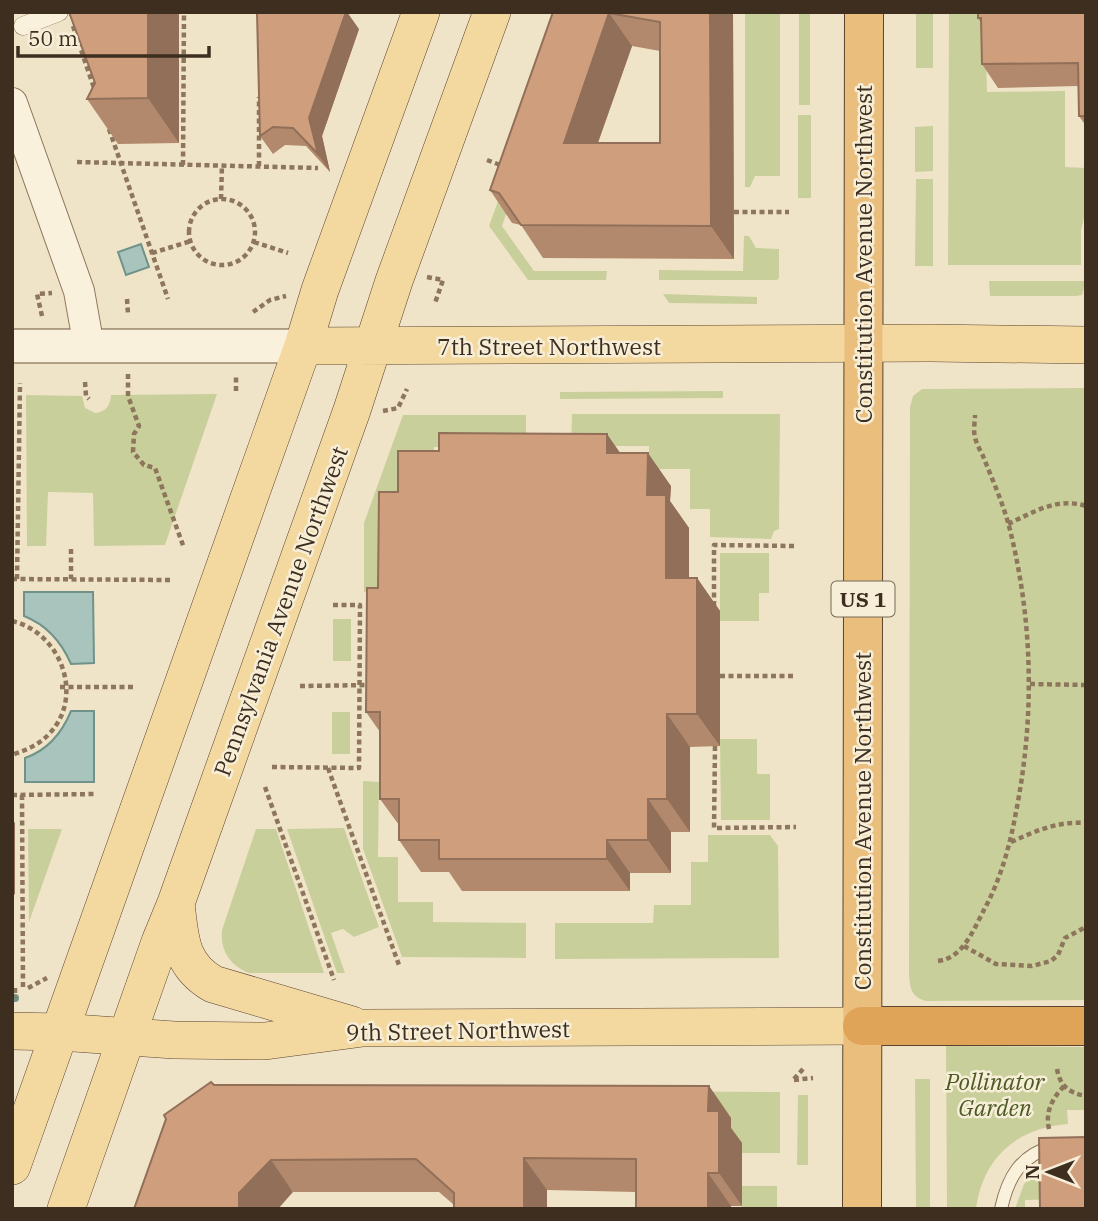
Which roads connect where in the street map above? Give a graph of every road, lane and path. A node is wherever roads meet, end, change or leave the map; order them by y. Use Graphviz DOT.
graph roads {
  1 [pos="58,12"];
  2 [pos="184,12"];
  3 [pos="421,12"];
  4 [pos="492,12"];
  5 [pos="864,12"];
  6 [pos="72,25"];
  7 [pos="23,26"];
  8 [pos="259,89"];
  9 [pos="99,100"];
  10 [pos="12,103"];
  11 [pos="108,125"];
  12 [pos="487,160"];
  13 [pos="77,162"];
  14 [pos="121,163"];
  15 [pos="183,165"];
  16 [pos="222,165"];
  17 [pos="259,166"];
  18 [pos="506,167"];
  19 [pos="318,168"];
  20 [pos="221,199"];
  21 [pos="734,212"];
  22 [pos="789,212"];
  23 [pos="191,241"];
  24 [pos="254,242"];
  25 [pos="152,253"];
  26 [pos="288,253"];
  27 [pos="426,277"];
  28 [pos="37,294"];
  29 [pos="293,294"];
  30 [pos="127,299"];
  31 [pos="168,299"];
  32 [pos="435,303"];
  33 [pos="253,312"];
  34 [pos="128,314"];
  35 [pos="42,316"];
  36 [pos="863,345"];
  37 [pos="1086,345"];
  38 [pos="12,346"];
  39 [pos="303,346"];
  40 [pos="373,346"];
  41 [pos="89,347"];
  42 [pos="128,374"];
  43 [pos="236,375"];
  44 [pos="85,382"];
  45 [pos="20,383"];
  46 [pos="407,389"];
  47 [pos="236,391"];
  48 [pos="89,399"];
  49 [pos="379,412"];
  50 [pos="975,415"];
  51 [pos="1086,506"];
  52 [pos="1008,524"];
  53 [pos="795,546"];
  54 [pos="184,548"];
  55 [pos="72,549"];
  56 [pos="15,579"];
  57 [pos="72,579"];
  58 [pos="173,580"];
  59 [pos="330,605"];
  60 [pos="714,611"];
  61 [pos="12,621"];
  62 [pos="720,676"];
  63 [pos="795,676"];
  64 [pos="380,684"];
  65 [pos="1030,684"];
  66 [pos="359,685"];
  67 [pos="1086,685"];
  68 [pos="300,686"];
  69 [pos="63,687"];
  70 [pos="136,687"];
  71 [pos="715,747"];
  72 [pos="12,755"];
  73 [pos="272,767"];
  74 [pos="327,768"];
  75 [pos="265,787"];
  76 [pos="97,794"];
  77 [pos="12,795"];
  78 [pos="22,795"];
  79 [pos="1086,823"];
  80 [pos="796,827"];
  81 [pos="1010,842"];
  82 [pos="176,903"];
  83 [pos="1086,927"];
  84 [pos="964,946"];
  85 [pos="938,961"];
  86 [pos="399,965"];
  87 [pos="54,974"];
  88 [pos="334,980"];
  89 [pos="15,988"];
  90 [pos="13,1015"];
  91 [pos="862,1026"];
  92 [pos="1086,1026"];
  93 [pos="363,1028"];
  94 [pos="60,1032"];
  95 [pos="128,1036"];
  96 [pos="803,1069"];
  97 [pos="1057,1069"];
  98 [pos="813,1079"];
  99 [pos="1063,1086"];
  100 [pos="1086,1096"];
  101 [pos="1049,1130"];
  102 [pos="1068,1145"];
  103 [pos="12,1166"];
  104 [pos="66,1209"];
  105 [pos="862,1209"];
  106 [pos="1001,1209"];
  1 -- 7 [label="street"];
  2 -- 15 [label="path"];
  3 -- 39 [label="main road"];
  4 -- 40 [label="main road, Pennsylvania Avenue Northwest"];
  5 -- 36 [label="highway, Constitution Avenue Northwest / US 1"];
  6 -- 9 [label="path"];
  8 -- 17 [label="path"];
  10 -- 41 [label="street"];
  11 -- 14 [label="path"];
  12 -- 18 [label="path"];
  13 -- 14 [label="path"];
  14 -- 15 [label="path"];
  14 -- 25 [label="path"];
  15 -- 16 [label="path"];
  16 -- 17 [label="path"];
  16 -- 20 [label="path"];
  17 -- 19 [label="path"];
  20 -- 23 [label="path"];
  20 -- 24 [label="path"];
  21 -- 22 [label="path"];
  23 -- 24 [label="path"];
  23 -- 25 [label="path"];
  24 -- 26 [label="path"];
  25 -- 31 [label="path"];
  27 -- 32 [label="path"];
  28 -- 35 [label="path"];
  29 -- 33 [label="path"];
  30 -- 34 [label="path"];
  36 -- 37 [label="main road, 7th Street Northwest"];
  36 -- 40 [label="main road, 7th Street Northwest"];
  36 -- 91 [label="highway, Constitution Avenue Northwest / US 1"];
  38 -- 41 [label="main road, 7th Street Northwest"];
  39 -- 40 [label="main road, 7th Street Northwest"];
  39 -- 41 [label="main road, 7th Street Northwest"];
  39 -- 94 [label="main road"];
  40 -- 82 [label="main road, Pennsylvania Avenue Northwest"];
  42 -- 54 [label="path"];
  43 -- 47 [label="path"];
  44 -- 48 [label="path"];
  45 -- 56 [label="path"];
  46 -- 49 [label="path"];
  50 -- 52 [label="path"];
  51 -- 52 [label="path"];
  52 -- 65 [label="path"];
  53 -- 60 [label="path"];
  55 -- 57 [label="path"];
  56 -- 57 [label="path"];
  57 -- 58 [label="path"];
  59 -- 66 [label="path"];
  61 -- 69 [label="path"];
  62 -- 63 [label="path"];
  64 -- 66 [label="path"];
  65 -- 67 [label="path"];
  65 -- 81 [label="path"];
  66 -- 68 [label="path"];
  66 -- 74 [label="path"];
  69 -- 70 [label="path"];
  69 -- 72 [label="path"];
  71 -- 80 [label="path"];
  73 -- 74 [label="path"];
  74 -- 86 [label="path"];
  75 -- 88 [label="path"];
  76 -- 78 [label="path"];
  77 -- 78 [label="path"];
  78 -- 87 [label="path"];
  79 -- 81 [label="path"];
  81 -- 84 [label="path"];
  82 -- 93 [label="main road"];
  82 -- 95 [label="main road, Pennsylvania Avenue Northwest"];
  83 -- 84 [label="path"];
  84 -- 85 [label="path"];
  89 -- 90 [label="path"];
  90 -- 94 [label="main road, 9th Street Northwest"];
  91 -- 92 [label="highway"];
  91 -- 93 [label="main road, 9th Street Northwest"];
  91 -- 105 [label="highway, Constitution Avenue Northwest / US 1"];
  93 -- 95 [label="main road, 9th Street Northwest"];
  94 -- 95 [label="main road, 9th Street Northwest"];
  94 -- 103 [label="main road"];
  95 -- 104 [label="main road, Pennsylvania Avenue Northwest"];
  96 -- 98 [label="path"];
  97 -- 99 [label="path"];
  99 -- 100 [label="path"];
  99 -- 101 [label="path"];
  102 -- 106 [label="lane"];
}
